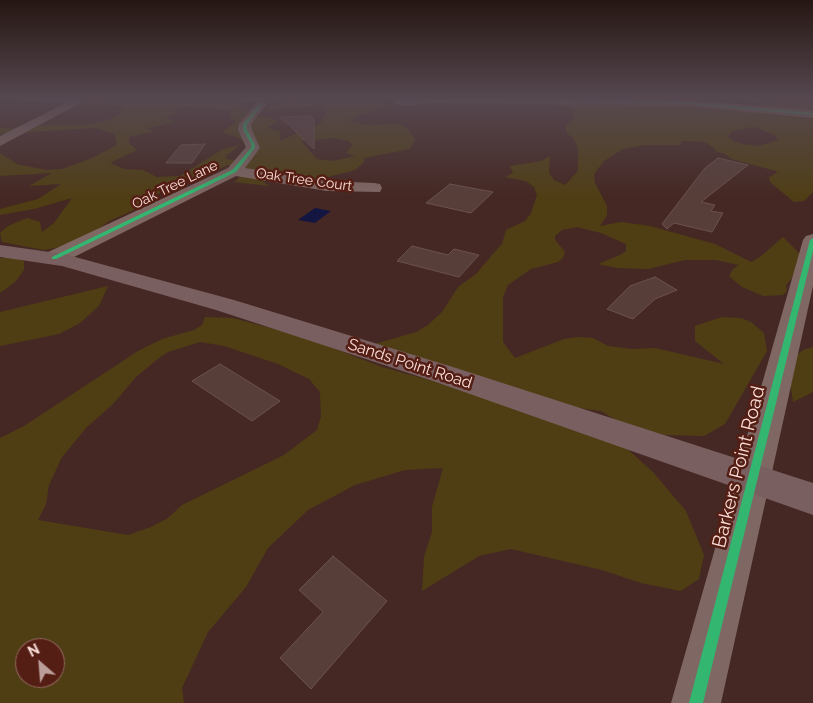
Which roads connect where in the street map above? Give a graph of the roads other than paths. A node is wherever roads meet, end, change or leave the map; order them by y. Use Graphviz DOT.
graph roads {
  1 [pos="21,131"];
  2 [pos="245,131"];
  3 [pos="0,142"];
  4 [pos="234,171"];
  5 [pos="374,188"];
  6 [pos="813,240"];
  7 [pos="0,251"];
  8 [pos="54,258"];
  9 [pos="753,479"];
  10 [pos="813,500"];
  11 [pos="696,703"];
  1 -- 3 [label="street"];
  2 -- 4 [label="street, Oak Tree Lane"];
  4 -- 5 [label="street, Oak Tree Court"];
  4 -- 8 [label="street, Oak Tree Lane"];
  6 -- 9 [label="street, Barkers Point Road"];
  7 -- 8 [label="main road, Sands Point Road"];
  8 -- 9 [label="main road, Sands Point Road"];
  9 -- 10 [label="main road, Sands Point Road"];
  9 -- 11 [label="street, Barkers Point Road"];
}
